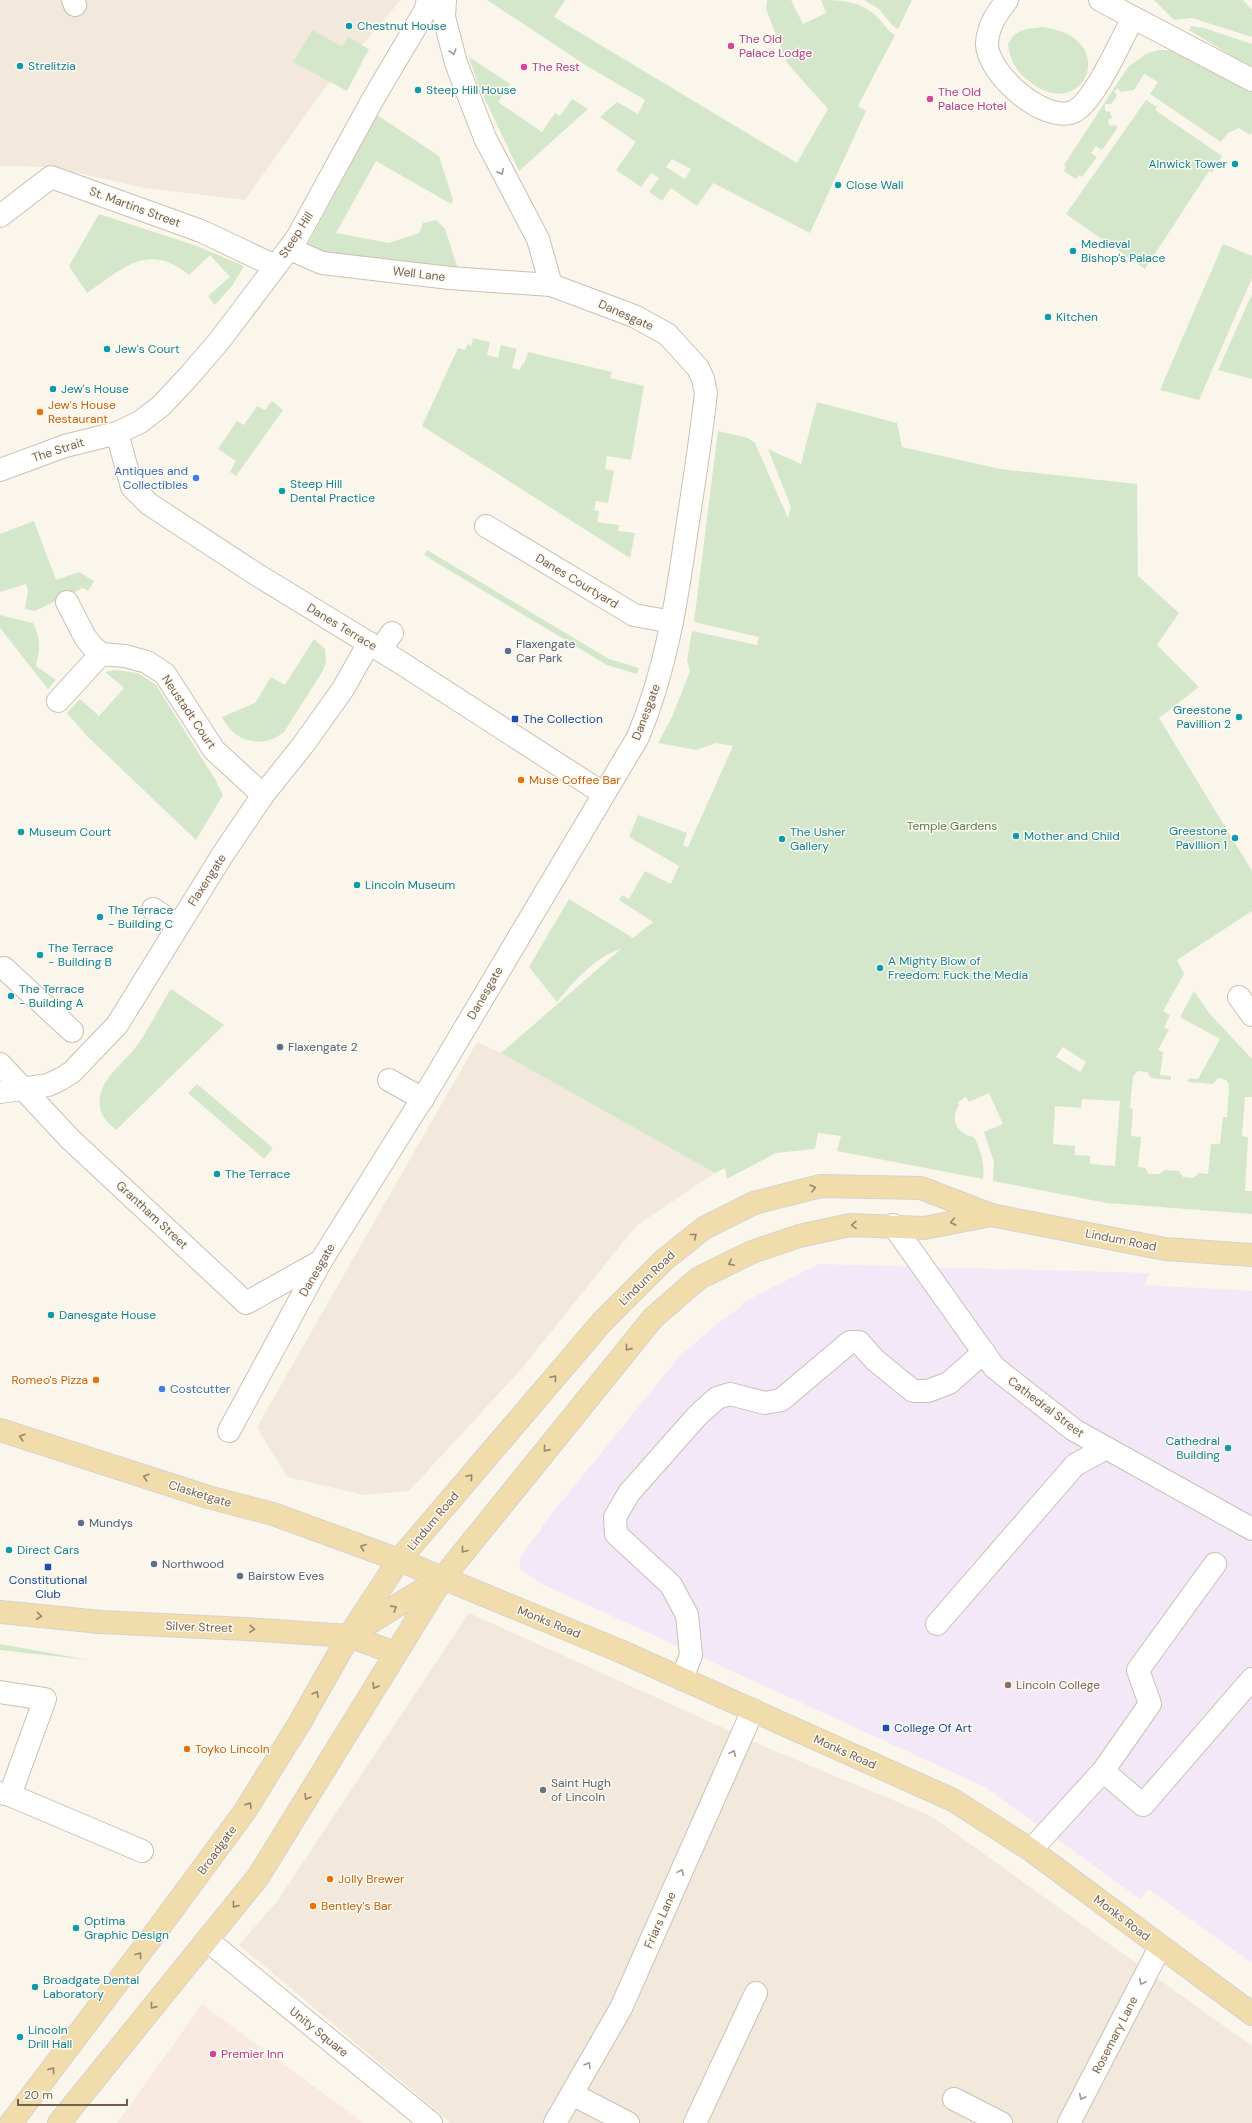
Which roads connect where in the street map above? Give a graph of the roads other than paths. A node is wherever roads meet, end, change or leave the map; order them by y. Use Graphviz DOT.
graph roads {
  1 [pos="428,0"];
  2 [pos="445,0"];
  3 [pos="1008,0"];
  4 [pos="1100,0"];
  5 [pos="1133,18"];
  6 [pos="1252,80"];
  7 [pos="0,216"];
  8 [pos="290,249"];
  9 [pos="275,266"];
  10 [pos="551,285"];
  11 [pos="117,433"];
  12 [pos="0,470"];
  13 [pos="486,526"];
  14 [pos="67,602"];
  15 [pos="672,622"];
  16 [pos="380,642"];
  17 [pos="101,654"];
  18 [pos="63,695"];
  19 [pos="604,794"];
  20 [pos="263,795"];
  21 [pos="153,909"];
  22 [pos="178,925"];
  23 [pos="4,968"];
  24 [pos="1238,998"];
  25 [pos="1252,1016"];
  26 [pos="72,1031"];
  27 [pos="0,1064"];
  28 [pos="389,1080"];
  29 [pos="24,1089"];
  30 [pos="0,1092"];
  31 [pos="423,1099"];
  32 [pos="991,1215"];
  33 [pos="893,1225"];
  34 [pos="1252,1255"];
  35 [pos="321,1261"];
  36 [pos="984,1352"];
  37 [pos="0,1430"];
  38 [pos="229,1431"];
  39 [pos="1106,1448"];
  40 [pos="1252,1529"];
  41 [pos="399,1560"];
  42 [pos="1215,1564"];
  43 [pos="442,1579"];
  44 [pos="0,1612"];
  45 [pos="937,1624"];
  46 [pos="349,1636"];
  47 [pos="395,1653"];
  48 [pos="682,1678"];
  49 [pos="1252,1679"];
  50 [pos="0,1692"];
  51 [pos="753,1710"];
  52 [pos="1103,1771"];
  53 [pos="5,1794"];
  54 [pos="1031,1850"];
  55 [pos="142,1851"];
  56 [pos="207,1940"];
  57 [pos="1160,1947"];
  58 [pos="756,1993"];
  59 [pos="1252,2014"];
  60 [pos="572,2094"];
  61 [pos="954,2099"];
  62 [pos="11,2123"];
  63 [pos="59,2123"];
  64 [pos="431,2123"];
  65 [pos="555,2123"];
  66 [pos="628,2123"];
  67 [pos="694,2123"];
  68 [pos="1001,2123"];
  69 [pos="1069,2123"];
  1 -- 8 [label="street, Steep Hill"];
  2 -- 10 [label="street, one-way"];
  3 -- 5 [label="street"];
  4 -- 5 [label="street"];
  5 -- 6 [label="street"];
  7 -- 9 [label="street, St. Martins Street"];
  8 -- 9 [label="street, Steep Hill"];
  8 -- 10 [label="street, Well Lane"];
  9 -- 11 [label="street, Steep Hill"];
  10 -- 15 [label="street, Danesgate"];
  11 -- 12 [label="street, The Strait"];
  11 -- 16 [label="street, Danes Terrace"];
  13 -- 15 [label="street, Danes Courtyard"];
  14 -- 17 [label="street"];
  15 -- 19 [label="street, Danesgate"];
  16 -- 19 [label="street, Danes Terrace"];
  16 -- 20 [label="street, Flaxengate"];
  17 -- 18 [label="street"];
  17 -- 20 [label="street, Neustadt Court"];
  19 -- 31 [label="street, Danesgate"];
  20 -- 22 [label="street, Flaxengate"];
  21 -- 22 [label="street"];
  22 -- 29 [label="street, Flaxengate"];
  23 -- 26 [label="street"];
  24 -- 25 [label="street"];
  27 -- 29 [label="street, Grantham Street"];
  28 -- 31 [label="street"];
  29 -- 30 [label="street, Flaxengate"];
  29 -- 35 [label="street, Grantham Street"];
  31 -- 35 [label="street, Danesgate"];
  32 -- 33 [label="main road, Lindum Road, one-way"];
  32 -- 34 [label="main road, Lindum Road"];
  41 -- 32 [label="main road, Lindum Road, one-way"];
  33 -- 36 [label="street, Cathedral Street"];
  33 -- 43 [label="main road, Lindum Road, one-way"];
  35 -- 38 [label="street, Danesgate"];
  36 -- 39 [label="street, Cathedral Street"];
  36 -- 48 [label="street"];
  41 -- 37 [label="main road, Clasketgate, one-way"];
  39 -- 40 [label="street, Cathedral Street"];
  39 -- 45 [label="street"];
  41 -- 43 [label="main road, Monks Road"];
  41 -- 46 [label="main road, Broadgate"];
  42 -- 52 [label="street"];
  46 -- 43 [label="main road, one-way"];
  43 -- 47 [label="main road"];
  43 -- 48 [label="main road, Monks Road"];
  44 -- 46 [label="main road, Silver Street, one-way"];
  46 -- 47 [label="main road, Silver Street"];
  62 -- 46 [label="main road, Broadgate, one-way"];
  47 -- 56 [label="main road, one-way"];
  48 -- 51 [label="main road, Monks Road"];
  49 -- 52 [label="street"];
  50 -- 53 [label="street"];
  51 -- 54 [label="main road, Monks Road"];
  60 -- 51 [label="street, Friars Lane, one-way"];
  52 -- 54 [label="street"];
  53 -- 55 [label="street"];
  54 -- 57 [label="main road, Monks Road"];
  56 -- 63 [label="main road, one-way"];
  56 -- 64 [label="street, Unity Square"];
  57 -- 59 [label="main road, Monks Road"];
  57 -- 69 [label="street, Rosemary Lane, one-way"];
  58 -- 67 [label="street"];
  60 -- 65 [label="street, Friars Lane"];
  60 -- 66 [label="street"];
  61 -- 68 [label="street"];
}
